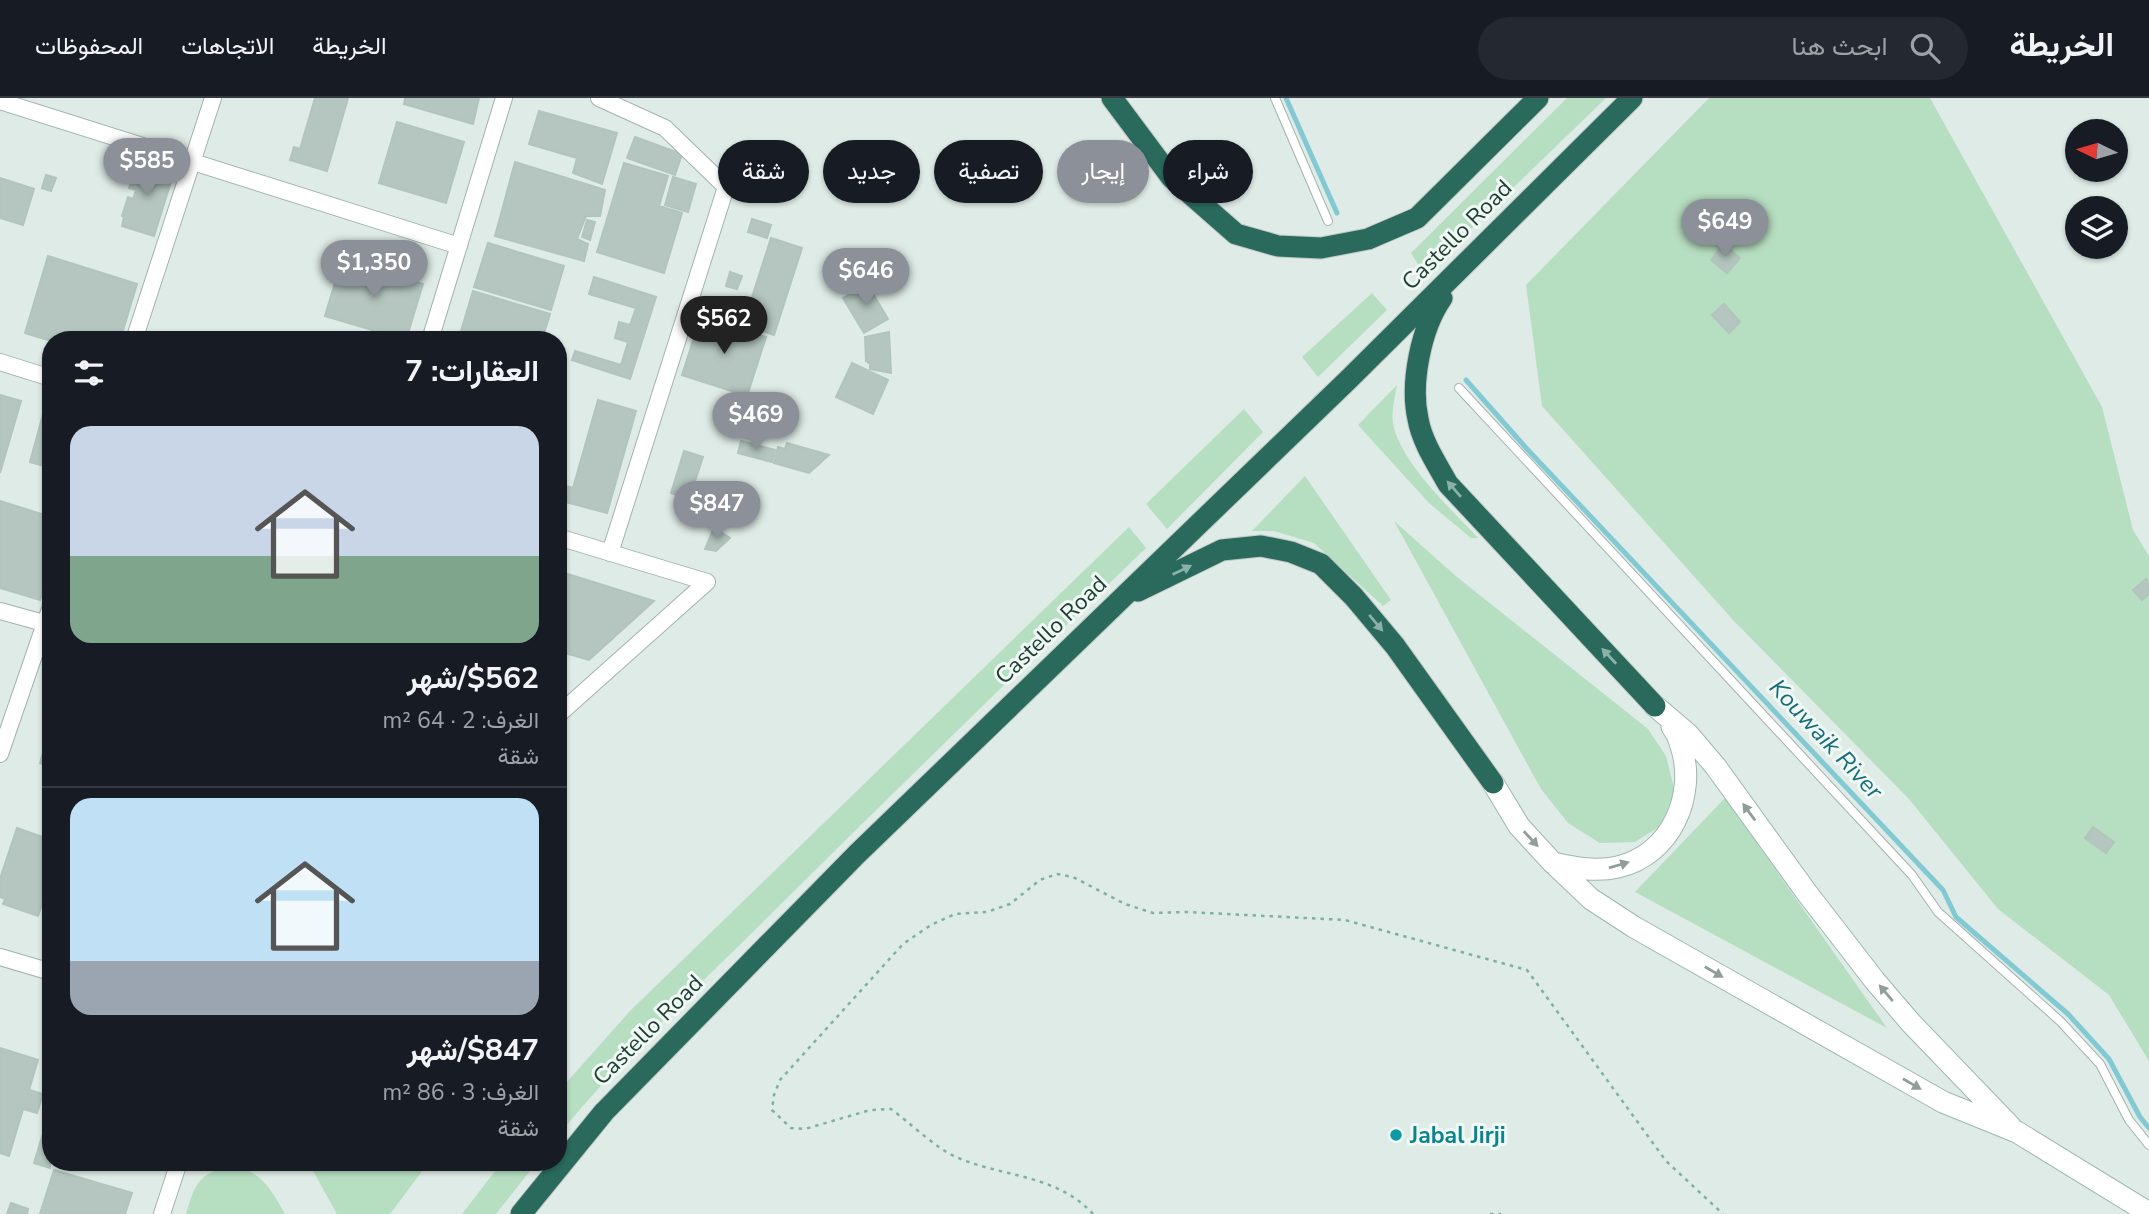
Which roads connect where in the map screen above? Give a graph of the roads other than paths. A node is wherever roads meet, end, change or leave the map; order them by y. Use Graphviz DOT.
graph roads {
  1 [pos="213,98"];
  2 [pos="504,98"];
  3 [pos="599,98"];
  4 [pos="1112,98"];
  5 [pos="1275,98"];
  6 [pos="1538,98"];
  7 [pos="1632,98"];
  8 [pos="0,101"];
  9 [pos="193,161"];
  10 [pos="1328,221"];
  11 [pos="459,246"];
  12 [pos="1461,269"];
  13 [pos="137,331"];
  14 [pos="433,331"];
  15 [pos="0,362"];
  16 [pos="42,375"];
  17 [pos="1459,388"];
  18 [pos="567,540"];
  19 [pos="610,553"];
  20 [pos="1121,600"];
  21 [pos="0,611"];
  22 [pos="42,622"];
  23 [pos="42,640"];
  24 [pos="1656,706"];
  25 [pos="567,707"];
  26 [pos="0,754"];
  27 [pos="1493,783"];
  28 [pos="1552,862"];
  29 [pos="0,957"];
  30 [pos="42,969"];
  31 [pos="2017,1132"];
  32 [pos="2149,1145"];
  33 [pos="567,1157"];
  34 [pos="176,1171"];
  35 [pos="556,1171"];
  36 [pos="2149,1213"];
  37 [pos="162,1214"];
  38 [pos="521,1214"];
  1 -- 9 [label="street"];
  2 -- 11 [label="street"];
  3 -- 19 [label="street"];
  4 -- 6 [label="highway"];
  5 -- 10 [label="lane"];
  7 -- 12 [label="highway, Castello Road"];
  8 -- 9 [label="street"];
  9 -- 11 [label="street"];
  9 -- 13 [label="street"];
  11 -- 14 [label="street"];
  12 -- 20 [label="highway, Castello Road"];
  24 -- 12 [label="highway, one-way"];
  15 -- 16 [label="street"];
  17 -- 32 [label="lane"];
  18 -- 19 [label="street"];
  19 -- 25 [label="street"];
  20 -- 27 [label="highway, one-way"];
  20 -- 33 [label="highway, Castello Road"];
  21 -- 22 [label="street"];
  23 -- 26 [label="street"];
  28 -- 24 [label="main road, one-way"];
  31 -- 24 [label="main road, one-way"];
  27 -- 28 [label="main road, one-way"];
  28 -- 31 [label="main road, one-way"];
  29 -- 30 [label="street"];
  31 -- 36 [label="main road"];
  34 -- 37 [label="street"];
  35 -- 38 [label="highway, Castello Road"];
}
